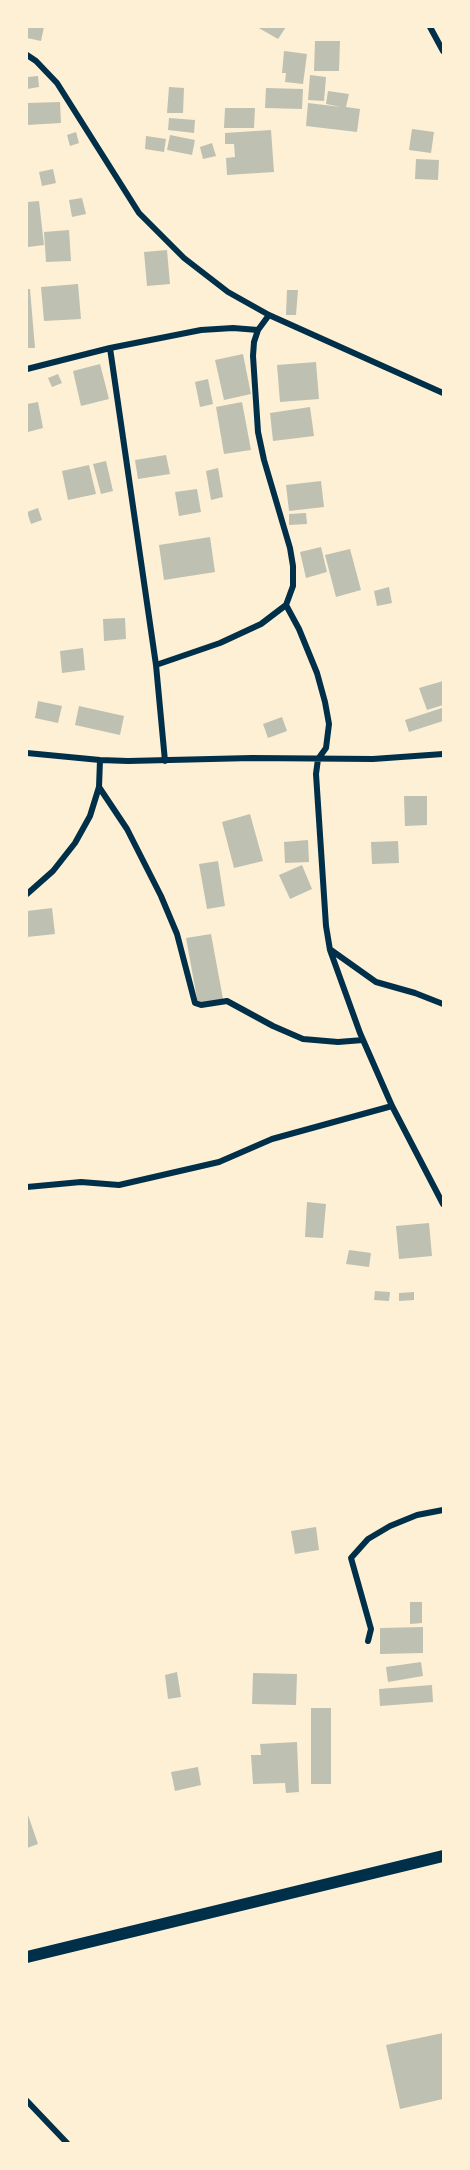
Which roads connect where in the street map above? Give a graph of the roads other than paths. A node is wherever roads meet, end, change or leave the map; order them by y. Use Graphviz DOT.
graph roads {
  1 [pos="430,27"];
  2 [pos="443,51"];
  3 [pos="27,55"];
  4 [pos="269,315"];
  5 [pos="258,330"];
  6 [pos="110,348"];
  7 [pos="27,369"];
  8 [pos="443,393"];
  9 [pos="286,605"];
  10 [pos="156,665"];
  11 [pos="27,753"];
  12 [pos="443,754"];
  13 [pos="318,759"];
  14 [pos="100,760"];
  15 [pos="165,761"];
  16 [pos="99,788"];
  17 [pos="27,894"];
  18 [pos="330,950"];
  19 [pos="443,1004"];
  20 [pos="363,1040"];
  21 [pos="392,1106"];
  22 [pos="27,1187"];
  23 [pos="443,1204"];
  24 [pos="443,1510"];
  25 [pos="368,1641"];
  26 [pos="443,1856"];
  27 [pos="27,1957"];
  28 [pos="27,2101"];
  29 [pos="67,2143"];
  1 -- 2 [label="street"];
  3 -- 4 [label="street"];
  4 -- 5 [label="street"];
  4 -- 8 [label="street"];
  5 -- 6 [label="street"];
  5 -- 9 [label="street"];
  6 -- 7 [label="street"];
  6 -- 10 [label="street"];
  9 -- 10 [label="street"];
  9 -- 13 [label="street"];
  10 -- 15 [label="street"];
  11 -- 14 [label="street"];
  12 -- 13 [label="street"];
  13 -- 15 [label="street"];
  13 -- 18 [label="street"];
  14 -- 15 [label="street"];
  14 -- 16 [label="street"];
  16 -- 17 [label="street"];
  16 -- 20 [label="street"];
  18 -- 19 [label="street"];
  18 -- 20 [label="street"];
  20 -- 21 [label="street"];
  21 -- 22 [label="street"];
  21 -- 23 [label="street"];
  24 -- 25 [label="street"];
  26 -- 27 [label="main road"];
  28 -- 29 [label="street"];
}
